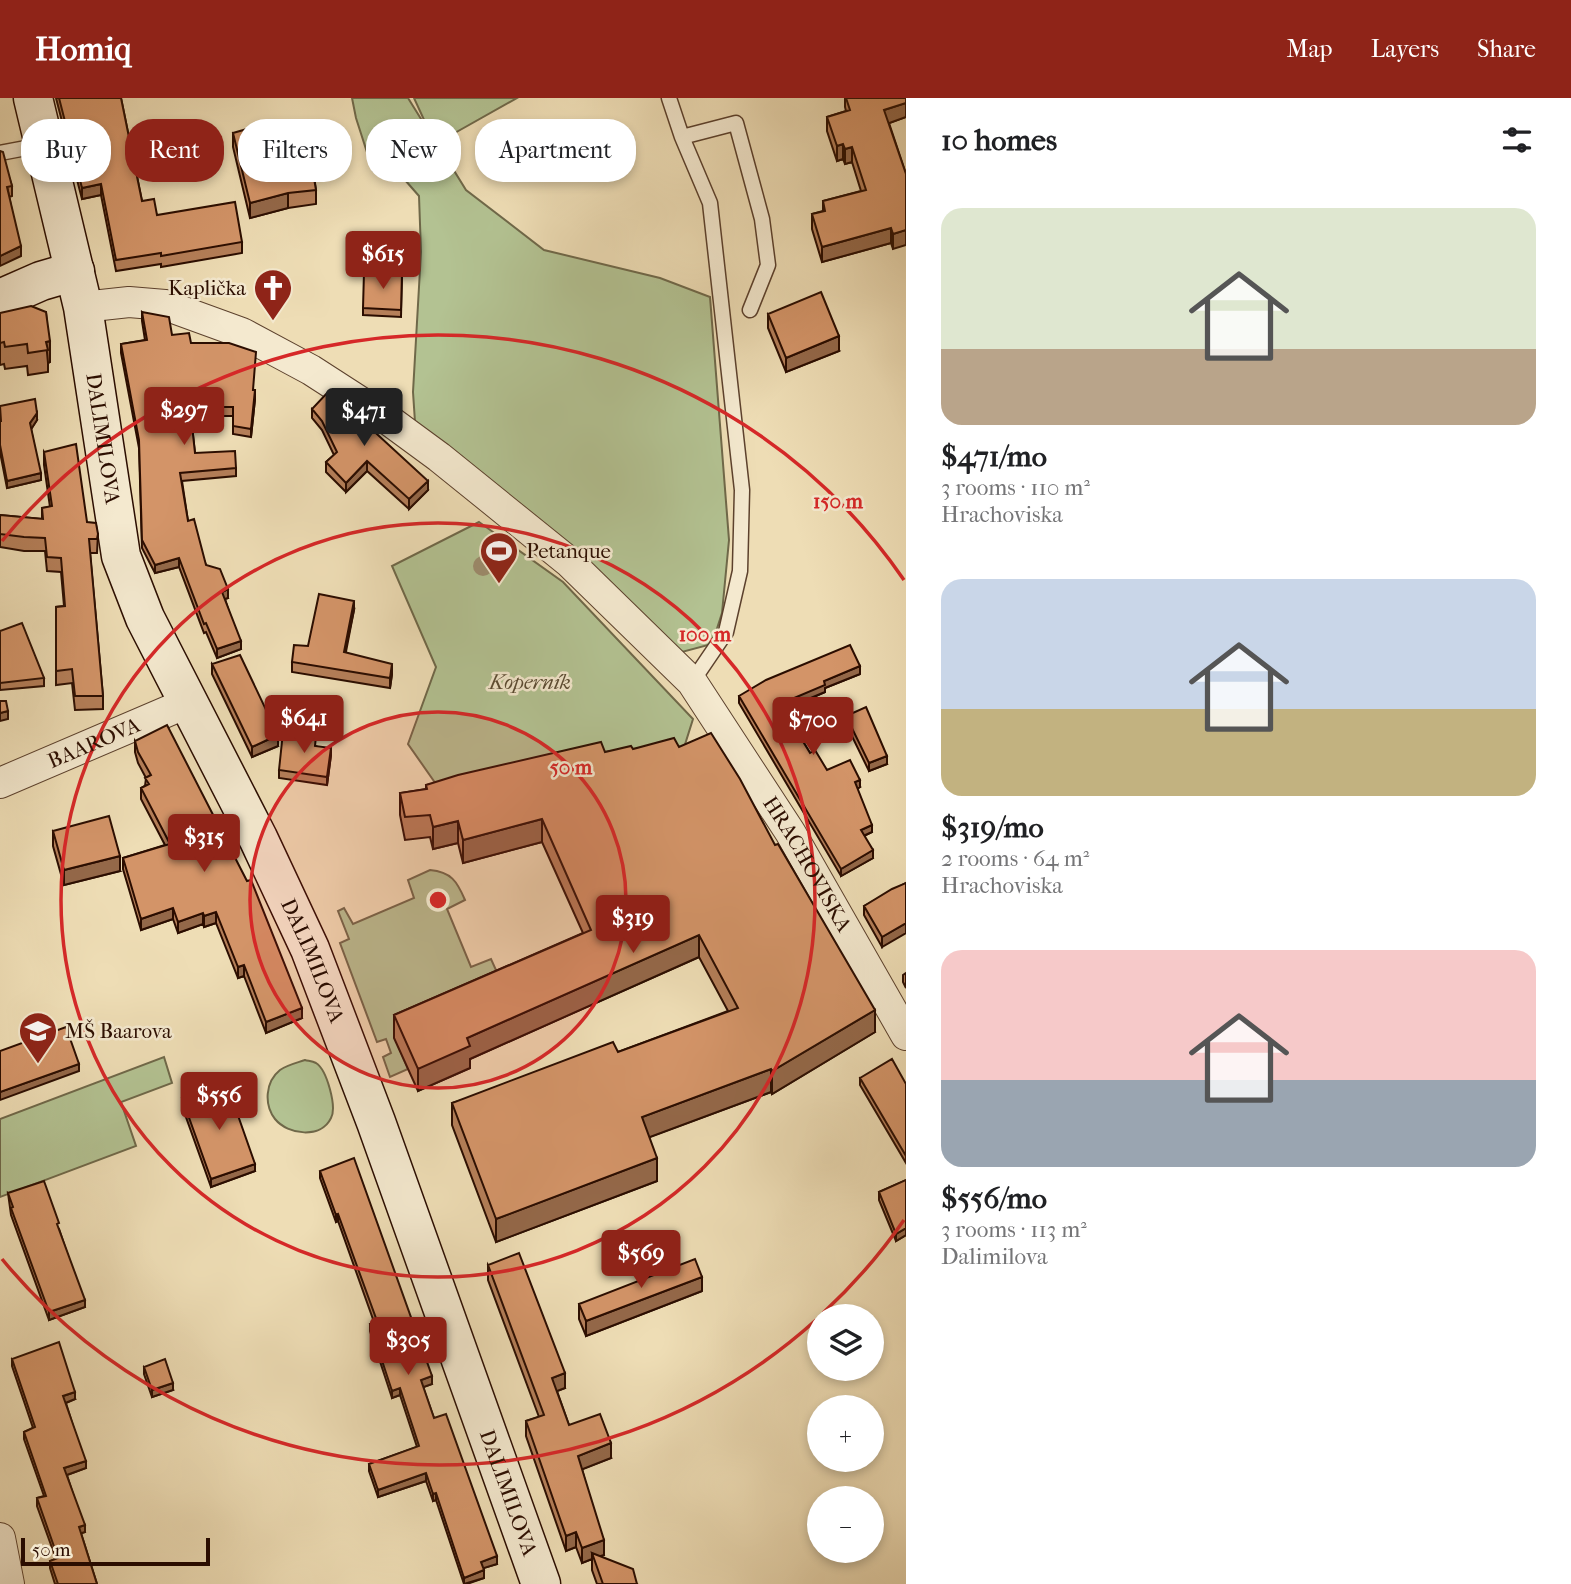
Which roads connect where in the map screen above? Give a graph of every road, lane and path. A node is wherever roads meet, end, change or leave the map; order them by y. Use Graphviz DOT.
graph roads {
  1 [pos="33,98"];
  2 [pos="669,98"];
  3 [pos="38,119"];
  4 [pos="682,137"];
  5 [pos="21,149"];
  6 [pos="0,153"];
  7 [pos="53,182"];
  8 [pos="79,289"];
  9 [pos="0,299"];
  10 [pos="750,310"];
  11 [pos="692,682"];
  12 [pos="187,703"];
  13 [pos="0,783"];
  14 [pos="906,1035"];
  15 [pos="0,1538"];
  16 [pos="9,1584"];
  17 [pos="541,1584"];
  1 -- 3 [label="main road, DALIMILOVA"];
  2 -- 4 [label="lane"];
  4 -- 10 [label="lane"];
  4 -- 11 [label="lane"];
  5 -- 6 [label="lane"];
  7 -- 8 [label="main road, DALIMILOVA"];
  8 -- 9 [label="main road"];
  8 -- 11 [label="street, HRACHOVISKA"];
  8 -- 12 [label="main road, DALIMILOVA"];
  11 -- 14 [label="street, HRACHOVISKA"];
  12 -- 13 [label="street, BAAROVA"];
  12 -- 17 [label="main road, DALIMILOVA"];
  15 -- 16 [label="street"];
}
